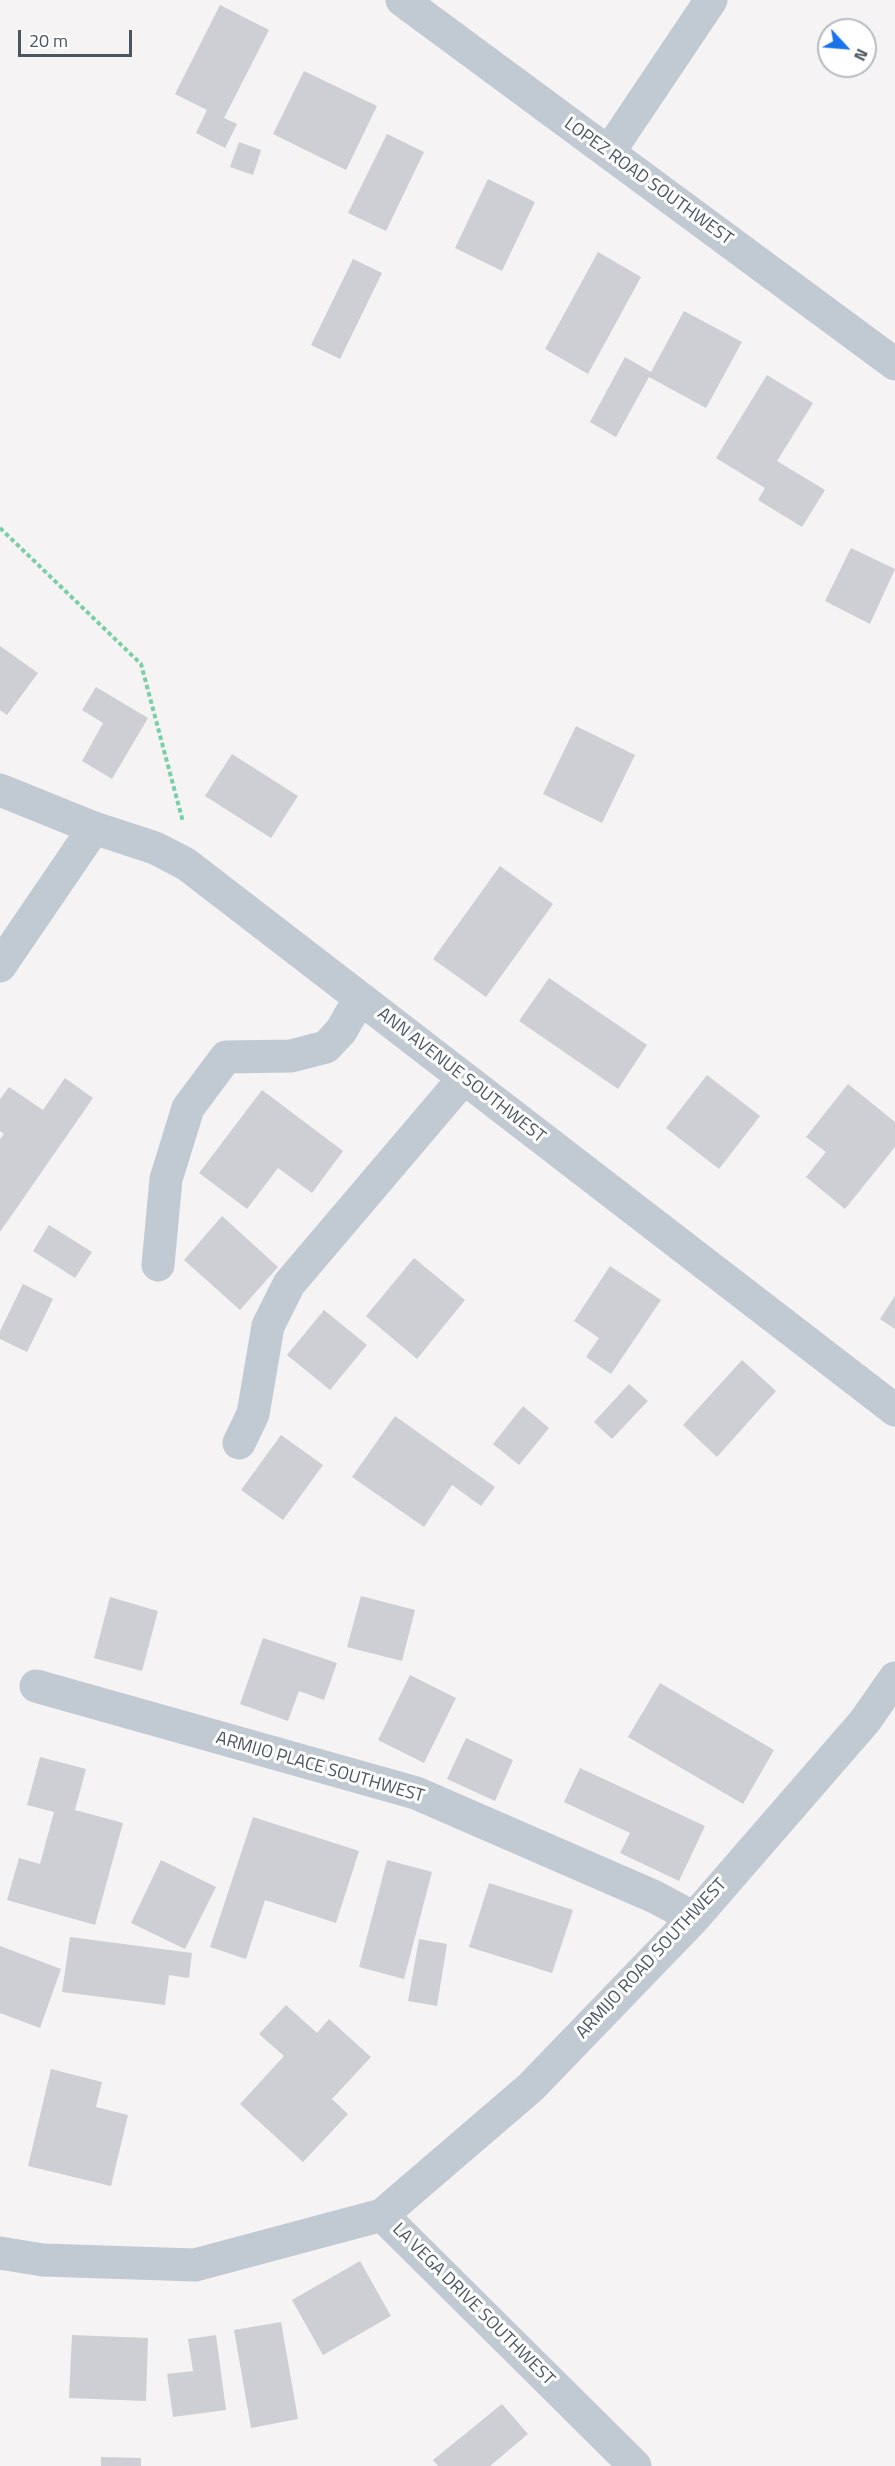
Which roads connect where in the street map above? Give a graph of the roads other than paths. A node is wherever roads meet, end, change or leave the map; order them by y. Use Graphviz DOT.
graph roads {
  1 [pos="402,0"];
  2 [pos="711,0"];
  3 [pos="609,152"];
  4 [pos="895,364"];
  5 [pos="0,790"];
  6 [pos="94,828"];
  7 [pos="0,966"];
  8 [pos="360,998"];
  9 [pos="464,1078"];
  10 [pos="158,1265"];
  11 [pos="895,1410"];
  12 [pos="239,1443"];
  13 [pos="895,1678"];
  14 [pos="36,1686"];
  15 [pos="694,1918"];
  16 [pos="382,2215"];
  17 [pos="0,2253"];
  18 [pos="635,2466"];
  1 -- 3 [label="street, LOPEZ ROAD SOUTHWEST"];
  2 -- 3 [label="street"];
  3 -- 4 [label="street, LOPEZ ROAD SOUTHWEST"];
  5 -- 6 [label="street, ANN AVENUE SOUTHWEST"];
  6 -- 7 [label="street"];
  6 -- 8 [label="street, ANN AVENUE SOUTHWEST"];
  8 -- 9 [label="street, ANN AVENUE SOUTHWEST"];
  8 -- 10 [label="street"];
  9 -- 11 [label="street, ANN AVENUE SOUTHWEST"];
  9 -- 12 [label="street"];
  13 -- 15 [label="street, ARMIJO ROAD SOUTHWEST"];
  14 -- 15 [label="street, ARMIJO PLACE SOUTHWEST"];
  15 -- 16 [label="street, ARMIJO ROAD SOUTHWEST"];
  16 -- 17 [label="street, LA VEGA DRIVE SOUTHWEST"];
  16 -- 18 [label="street, LA VEGA DRIVE SOUTHWEST"];
}
